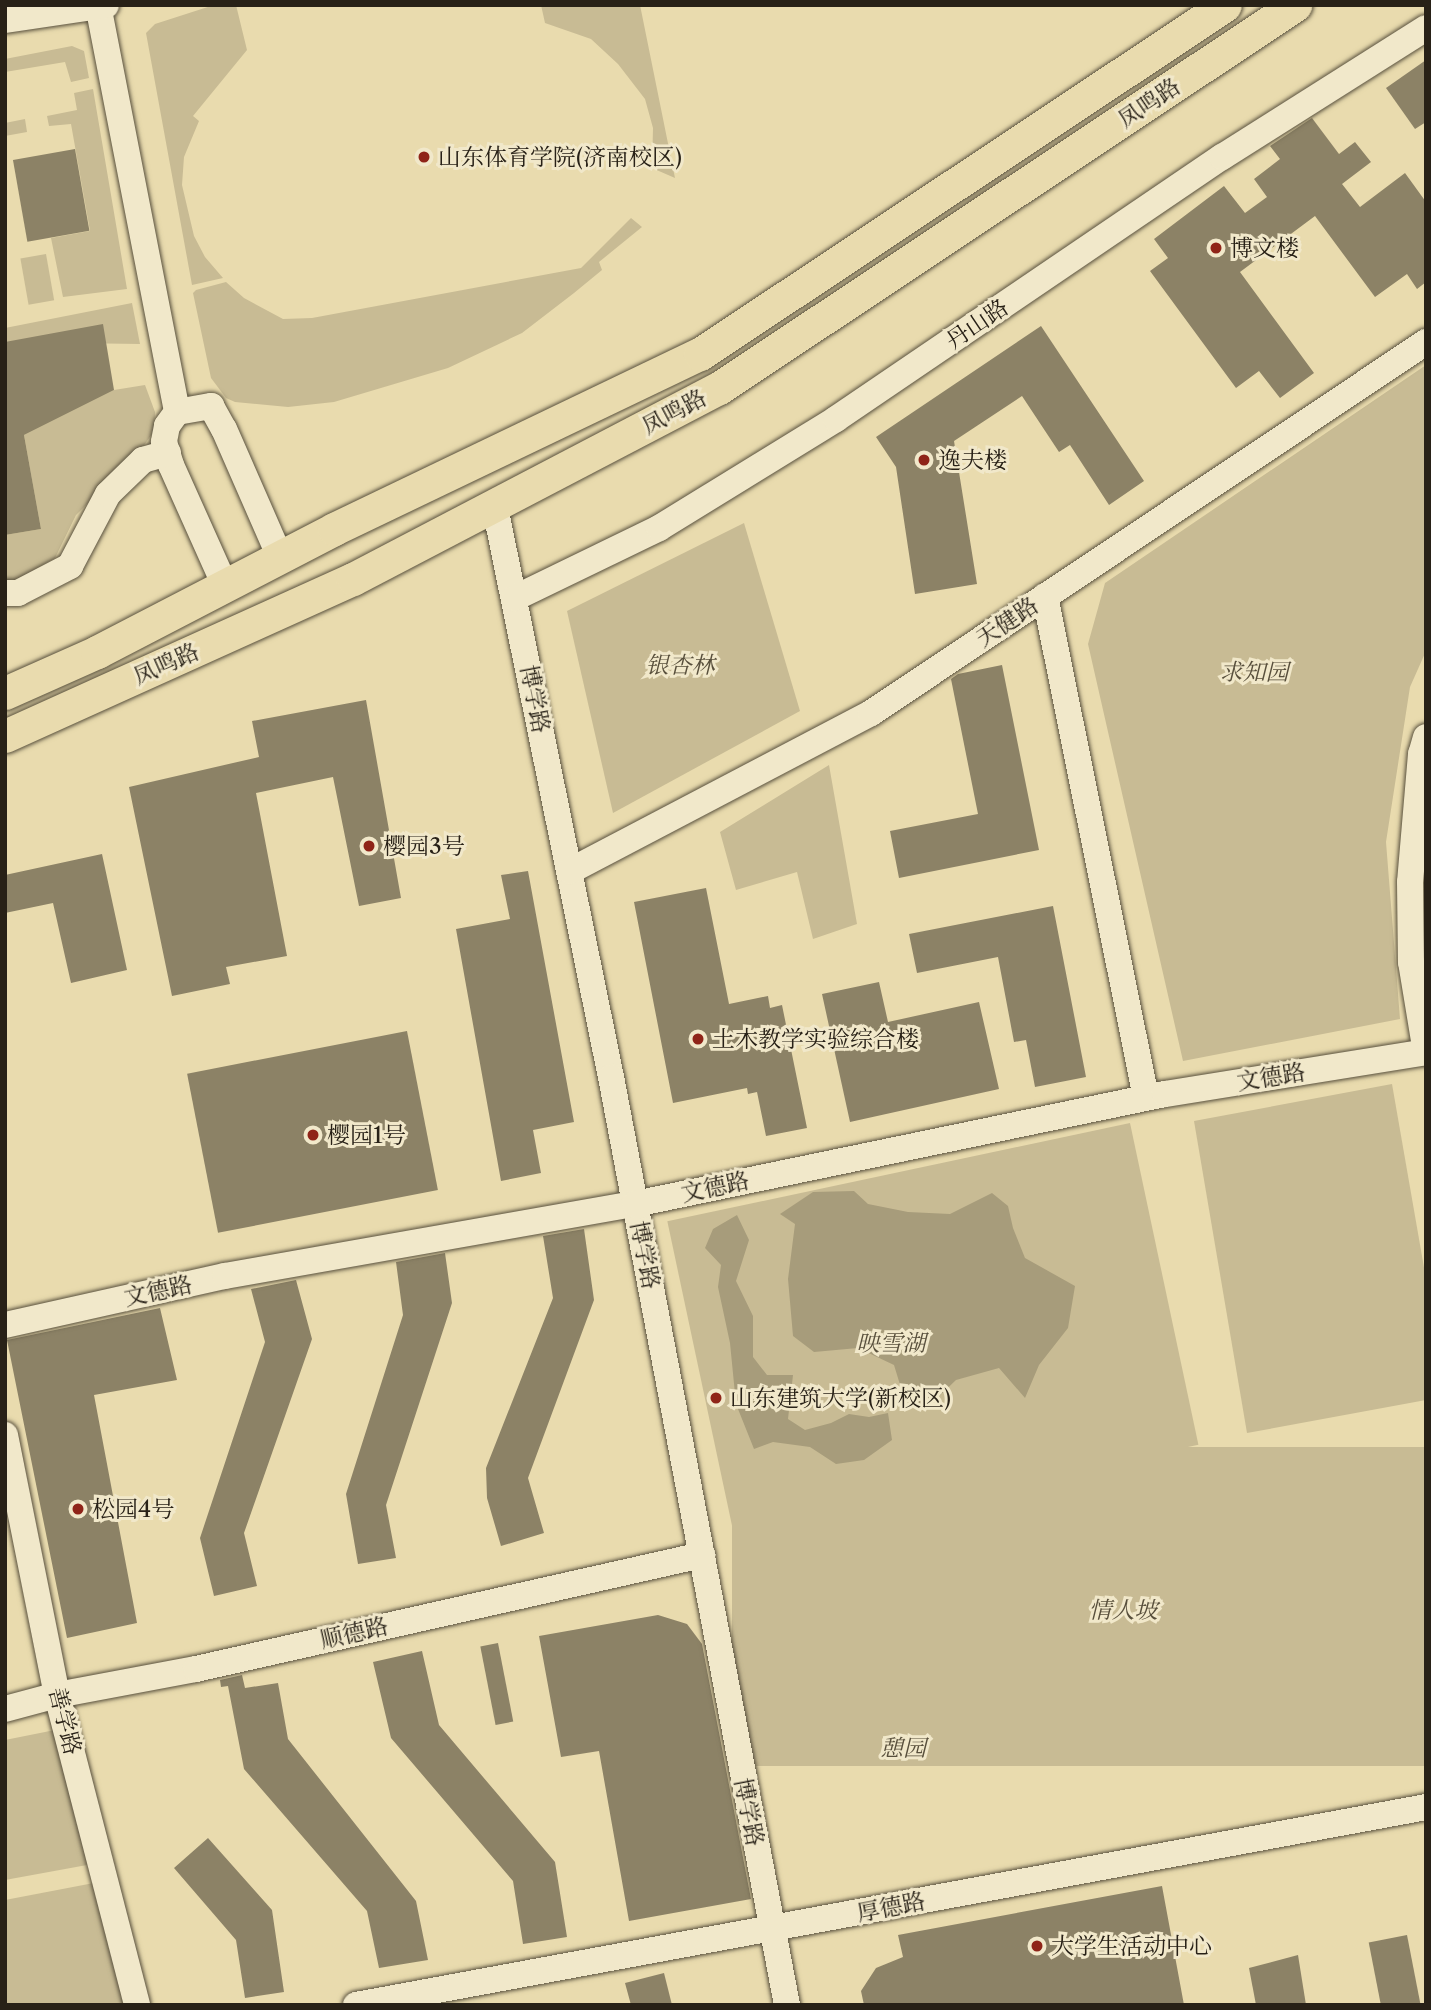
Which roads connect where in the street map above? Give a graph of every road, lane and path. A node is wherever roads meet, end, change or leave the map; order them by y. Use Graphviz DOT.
graph roads {
  1 [pos="1225,5"];
  2 [pos="1295,5"];
  3 [pos="101,6"];
  4 [pos="5,20"];
  5 [pos="1426,28"];
  6 [pos="1426,342"];
  7 [pos="177,411"];
  8 [pos="168,453"];
  9 [pos="495,507"];
  10 [pos="280,557"];
  11 [pos="225,586"];
  12 [pos="5,593"];
  13 [pos="1045,596"];
  14 [pos="515,598"];
  15 [pos="5,693"];
  16 [pos="5,736"];
  17 [pos="1426,737"];
  18 [pos="570,871"];
  19 [pos="1426,1052"];
  20 [pos="1146,1098"];
  21 [pos="635,1204"];
  22 [pos="5,1325"];
  23 [pos="5,1435"];
  24 [pos="702,1555"];
  25 [pos="57,1695"];
  26 [pos="5,1709"];
  27 [pos="1426,1807"];
  28 [pos="771,1930"];
  29 [pos="137,2005"];
  30 [pos="356,2005"];
  31 [pos="787,2005"];
  1 -- 10 [label="main road, 凤鸣路"];
  2 -- 9 [label="main road, 凤鸣路"];
  3 -- 4 [label="street"];
  3 -- 7 [label="street"];
  5 -- 14 [label="street, 丹山路"];
  6 -- 13 [label="street, 天健路"];
  7 -- 8 [label="street"];
  7 -- 10 [label="street"];
  8 -- 11 [label="street"];
  8 -- 12 [label="street"];
  9 -- 14 [label="street, 博学路"];
  9 -- 16 [label="main road, 凤鸣路"];
  10 -- 11 [label="main road, 凤鸣路"];
  11 -- 15 [label="main road, 凤鸣路"];
  13 -- 18 [label="street, 天健路"];
  13 -- 20 [label="street"];
  14 -- 18 [label="street, 博学路"];
  17 -- 19 [label="street"];
  18 -- 21 [label="street, 博学路"];
  19 -- 20 [label="street, 文德路"];
  20 -- 21 [label="street, 文德路"];
  21 -- 22 [label="street, 文德路"];
  21 -- 24 [label="street, 博学路"];
  23 -- 25 [label="street, 善学路"];
  24 -- 25 [label="street, 顺德路"];
  24 -- 28 [label="street, 博学路"];
  25 -- 26 [label="street, 顺德路"];
  25 -- 29 [label="street, 善学路"];
  27 -- 28 [label="street, 厚德路"];
  28 -- 30 [label="street, 厚德路"];
  28 -- 31 [label="street, 博学路"];
}
